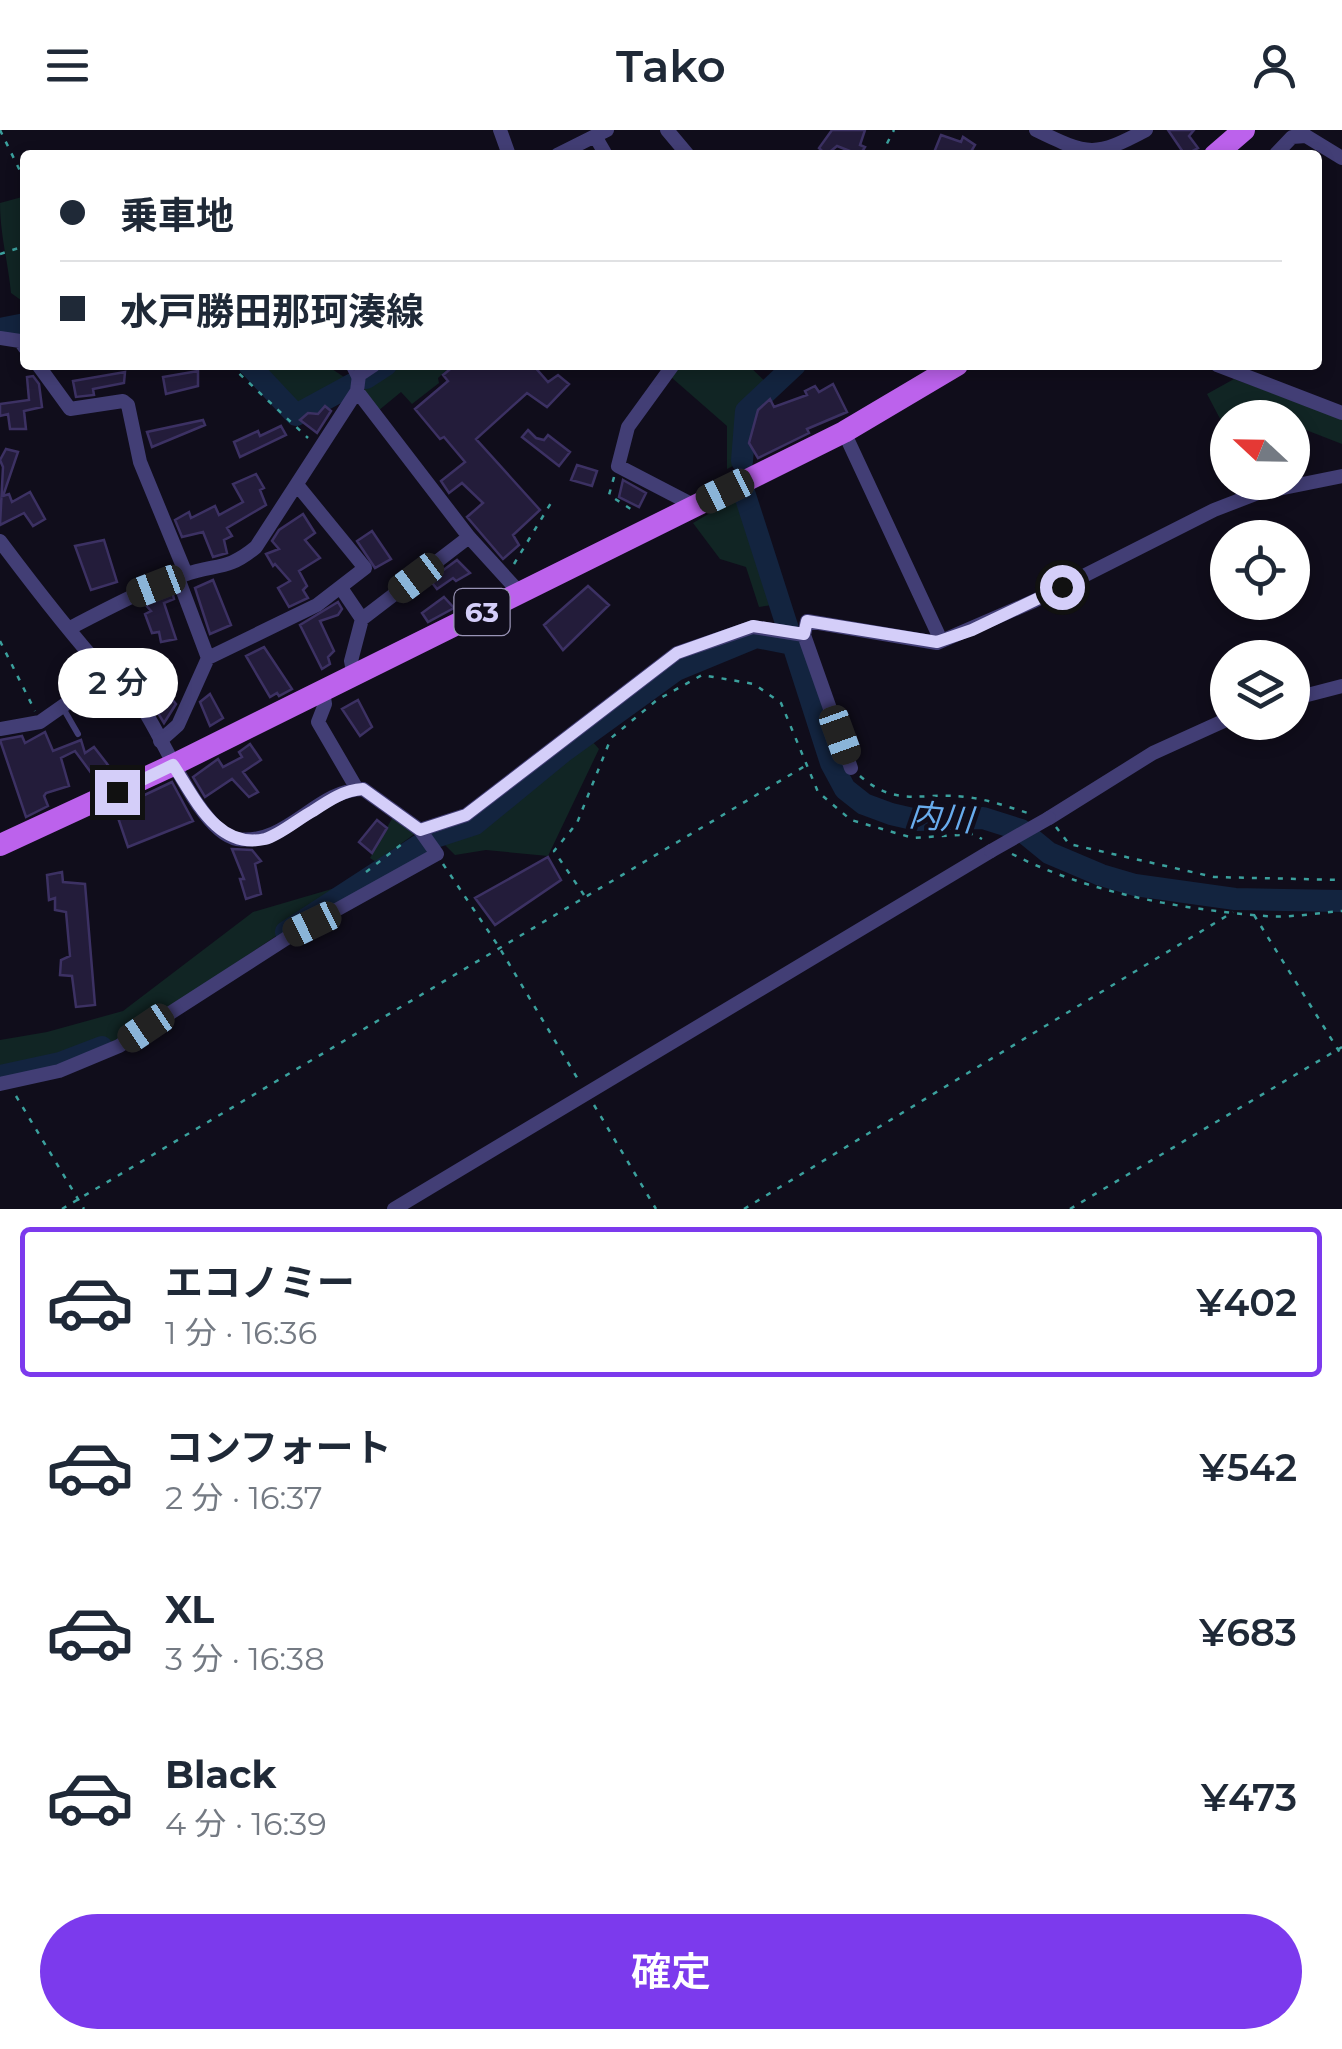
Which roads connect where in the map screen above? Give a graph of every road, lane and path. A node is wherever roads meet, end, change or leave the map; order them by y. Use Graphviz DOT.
graph roads {
  1 [pos="0,130"];
  2 [pos="667,130"];
  3 [pos="1036,130"];
  4 [pos="1146,130"];
  5 [pos="1244,130"];
  6 [pos="601,133"];
  7 [pos="567,150"];
  8 [pos="684,150"];
  9 [pos="1090,150"];
  10 [pos="1109,150"];
  11 [pos="1220,150"];
  12 [pos="1280,150"];
  13 [pos="1342,158"];
  14 [pos="20,171"];
  15 [pos="42,370"];
  16 [pos="235,370"];
  17 [pos="350,370"];
  18 [pos="370,370"];
  19 [pos="670,370"];
  20 [pos="949,370"];
  21 [pos="1230,370"];
  22 [pos="358,384"];
  23 [pos="1342,414"];
  24 [pos="844,432"];
  25 [pos="321,449"];
  26 [pos="618,466"];
  27 [pos="1342,476"];
  28 [pos="298,486"];
  29 [pos="554,498"];
  30 [pos="696,506"];
  31 [pos="656,525"];
  32 [pos="469,537"];
  33 [pos="0,541"];
  34 [pos="182,576"];
  35 [pos="513,586"];
  36 [pos="341,588"];
  37 [pos="362,619"];
  38 [pos="70,628"];
  39 [pos="800,634"];
  40 [pos="0,641"];
  41 [pos="937,642"];
  42 [pos="208,658"];
  43 [pos="107,675"];
  44 [pos="354,676"];
  45 [pos="1342,686"];
  46 [pos="322,692"];
  47 [pos="1310,694"];
  48 [pos="62,707"];
  49 [pos="40,722"];
  50 [pos="1210,727"];
  51 [pos="0,729"];
  52 [pos="78,734"];
  53 [pos="160,741"];
  54 [pos="173,765"];
  55 [pos="806,765"];
  56 [pos="852,768"];
  57 [pos="357,789"];
  58 [pos="1049,818"];
  59 [pos="420,830"];
  60 [pos="0,845"];
  61 [pos="993,847"];
  62 [pos="436,854"];
  63 [pos="366,872"];
  64 [pos="1342,880"];
  65 [pos="584,895"];
  66 [pos="1234,912"];
  67 [pos="1342,912"];
  68 [pos="1253,914"];
  69 [pos="499,947"];
  70 [pos="1340,1048"];
  71 [pos="1342,1056"];
  72 [pos="4,1083"];
  73 [pos="586,1092"];
  74 [pos="78,1199"];
  75 [pos="62,1209"];
  76 [pos="84,1209"];
  77 [pos="394,1209"];
  78 [pos="656,1209"];
  79 [pos="744,1209"];
  80 [pos="1070,1209"];
  1 -- 14 [label="path"];
  2 -- 8 [label="street"];
  3 -- 9 [label="street"];
  4 -- 10 [label="street"];
  5 -- 11 [label="main road"];
  6 -- 7 [label="street"];
  12 -- 13 [label="street"];
  15 -- 34 [label="street"];
  16 -- 25 [label="path"];
  17 -- 22 [label="lane"];
  18 -- 22 [label="street"];
  19 -- 26 [label="street"];
  20 -- 24 [label="main road, 63"];
  21 -- 23 [label="street"];
  22 -- 25 [label="street"];
  22 -- 32 [label="street"];
  24 -- 30 [label="main road, 63"];
  24 -- 41 [label="street"];
  25 -- 28 [label="street"];
  26 -- 30 [label="street"];
  26 -- 31 [label="path"];
  27 -- 41 [label="street"];
  28 -- 34 [label="street"];
  28 -- 36 [label="street"];
  29 -- 35 [label="path"];
  30 -- 31 [label="main road, 63"];
  31 -- 35 [label="main road, 63"];
  32 -- 35 [label="street"];
  32 -- 37 [label="street"];
  33 -- 38 [label="street"];
  34 -- 38 [label="street"];
  34 -- 42 [label="street"];
  35 -- 44 [label="main road, 63"];
  36 -- 37 [label="street"];
  36 -- 42 [label="street"];
  37 -- 44 [label="street"];
  38 -- 43 [label="street"];
  39 -- 41 [label="street"];
  39 -- 56 [label="street"];
  39 -- 59 [label="street"];
  40 -- 49 [label="path"];
  42 -- 53 [label="street"];
  43 -- 48 [label="street"];
  43 -- 53 [label="street"];
  44 -- 46 [label="main road, 63"];
  45 -- 47 [label="street"];
  46 -- 54 [label="main road, 63"];
  46 -- 57 [label="street"];
  48 -- 49 [label="street"];
  48 -- 52 [label="lane"];
  49 -- 51 [label="street"];
  50 -- 58 [label="street"];
  53 -- 54 [label="street"];
  54 -- 57 [label="street"];
  54 -- 60 [label="main road, 63"];
  55 -- 61 [label="path"];
  55 -- 65 [label="path"];
  55 -- 65 [label="path"];
  56 -- 58 [label="path"];
  57 -- 59 [label="street"];
  58 -- 61 [label="street, bridge"];
  58 -- 64 [label="path"];
  59 -- 62 [label="street"];
  59 -- 63 [label="path"];
  61 -- 66 [label="path"];
  61 -- 73 [label="street"];
  62 -- 69 [label="path"];
  62 -- 72 [label="street"];
  65 -- 69 [label="path"];
  66 -- 68 [label="path"];
  66 -- 79 [label="path"];
  67 -- 68 [label="path"];
  68 -- 70 [label="path"];
  69 -- 73 [label="path"];
  69 -- 74 [label="path"];
  70 -- 71 [label="path"];
  70 -- 80 [label="path"];
  72 -- 74 [label="path"];
  73 -- 77 [label="street"];
  73 -- 78 [label="path"];
  74 -- 75 [label="path"];
  74 -- 76 [label="path"];
}
